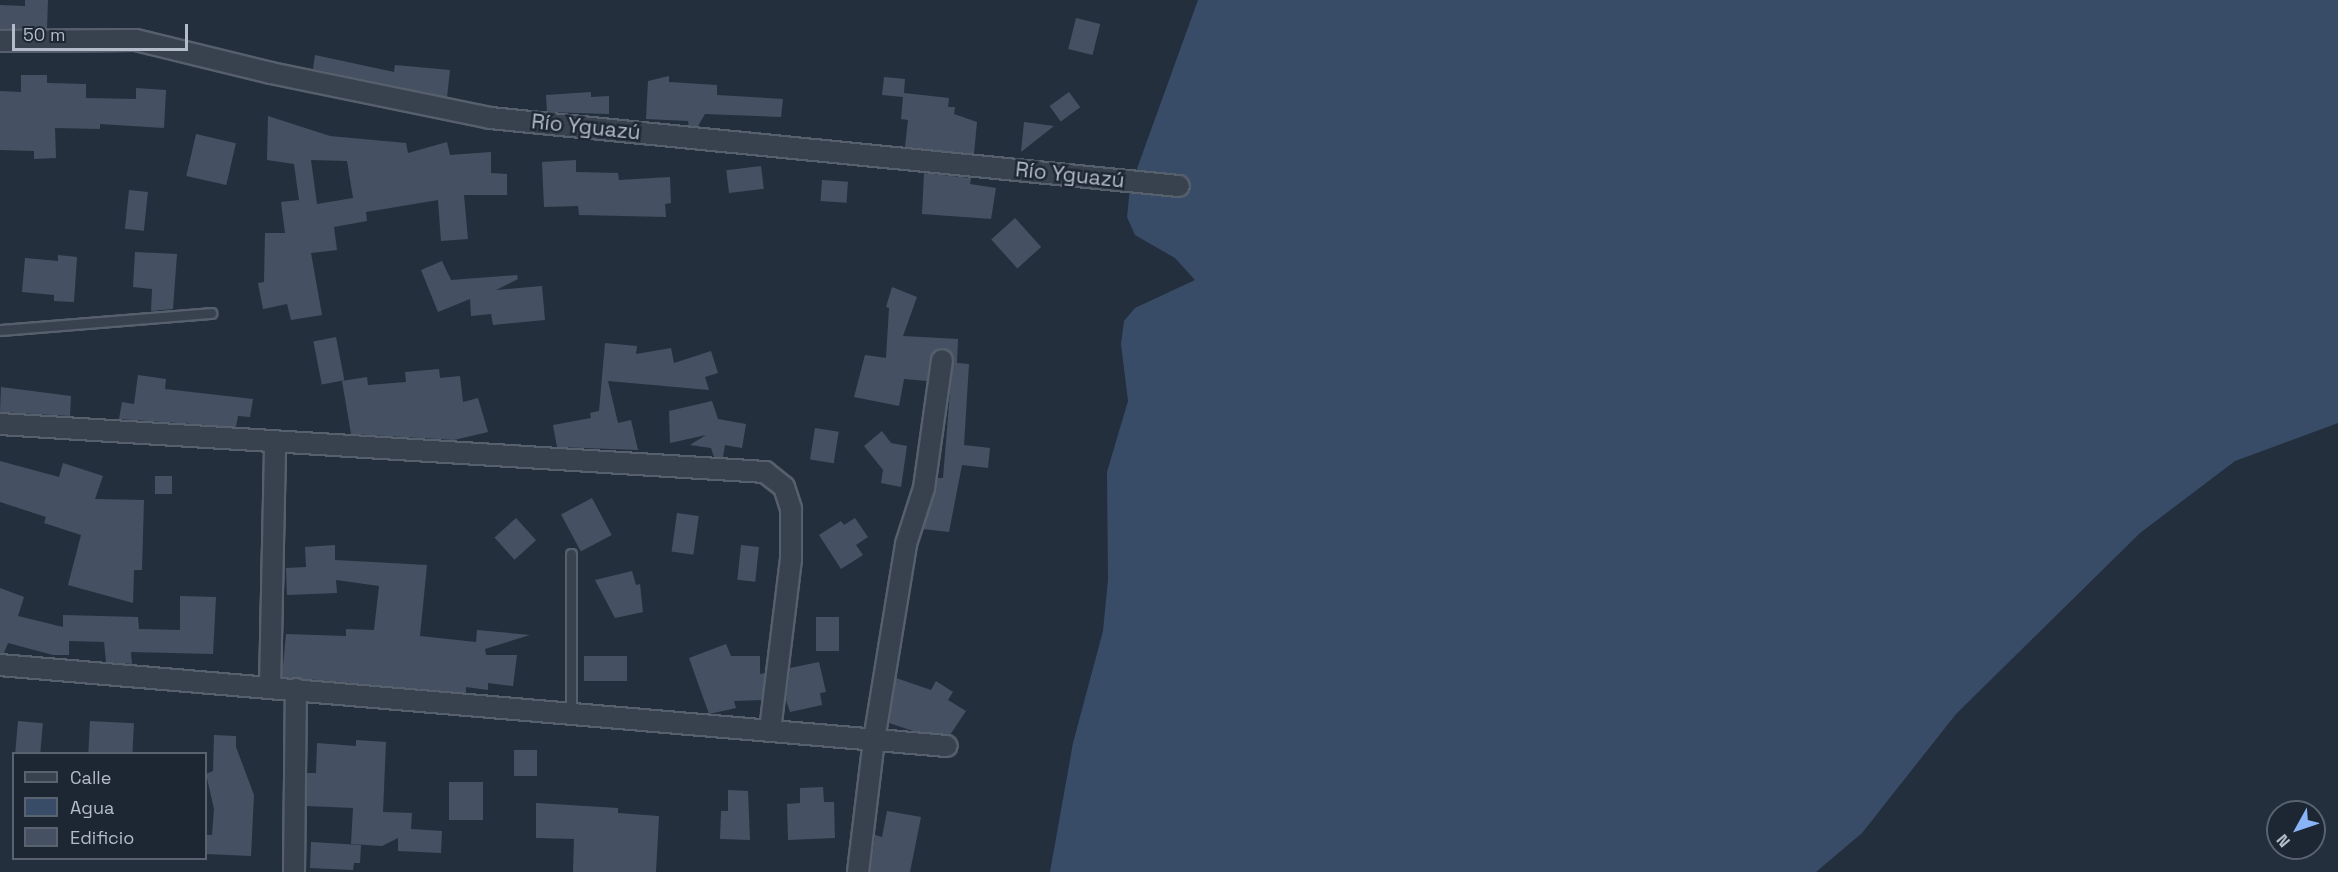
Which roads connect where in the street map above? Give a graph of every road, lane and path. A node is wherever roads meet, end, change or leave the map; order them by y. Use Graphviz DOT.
graph roads {
  1 [pos="0,41"];
  2 [pos="1179,186"];
  3 [pos="211,313"];
  4 [pos="0,330"];
  5 [pos="942,360"];
  6 [pos="0,424"];
  7 [pos="275,443"];
  8 [pos="571,554"];
  9 [pos="0,665"];
  10 [pos="270,688"];
  11 [pos="296,689"];
  12 [pos="571,712"];
  13 [pos="770,730"];
  14 [pos="874,740"];
  15 [pos="947,746"];
  16 [pos="294,872"];
  17 [pos="858,872"];
  1 -- 2 [label="street, Río Yguazú"];
  3 -- 4 [label="lane"];
  5 -- 14 [label="street"];
  6 -- 7 [label="street"];
  7 -- 10 [label="street"];
  7 -- 13 [label="street"];
  8 -- 12 [label="lane"];
  9 -- 10 [label="street"];
  10 -- 11 [label="street"];
  11 -- 12 [label="street"];
  11 -- 16 [label="street"];
  12 -- 13 [label="street"];
  13 -- 14 [label="street"];
  14 -- 15 [label="street"];
  14 -- 17 [label="street"];
}
